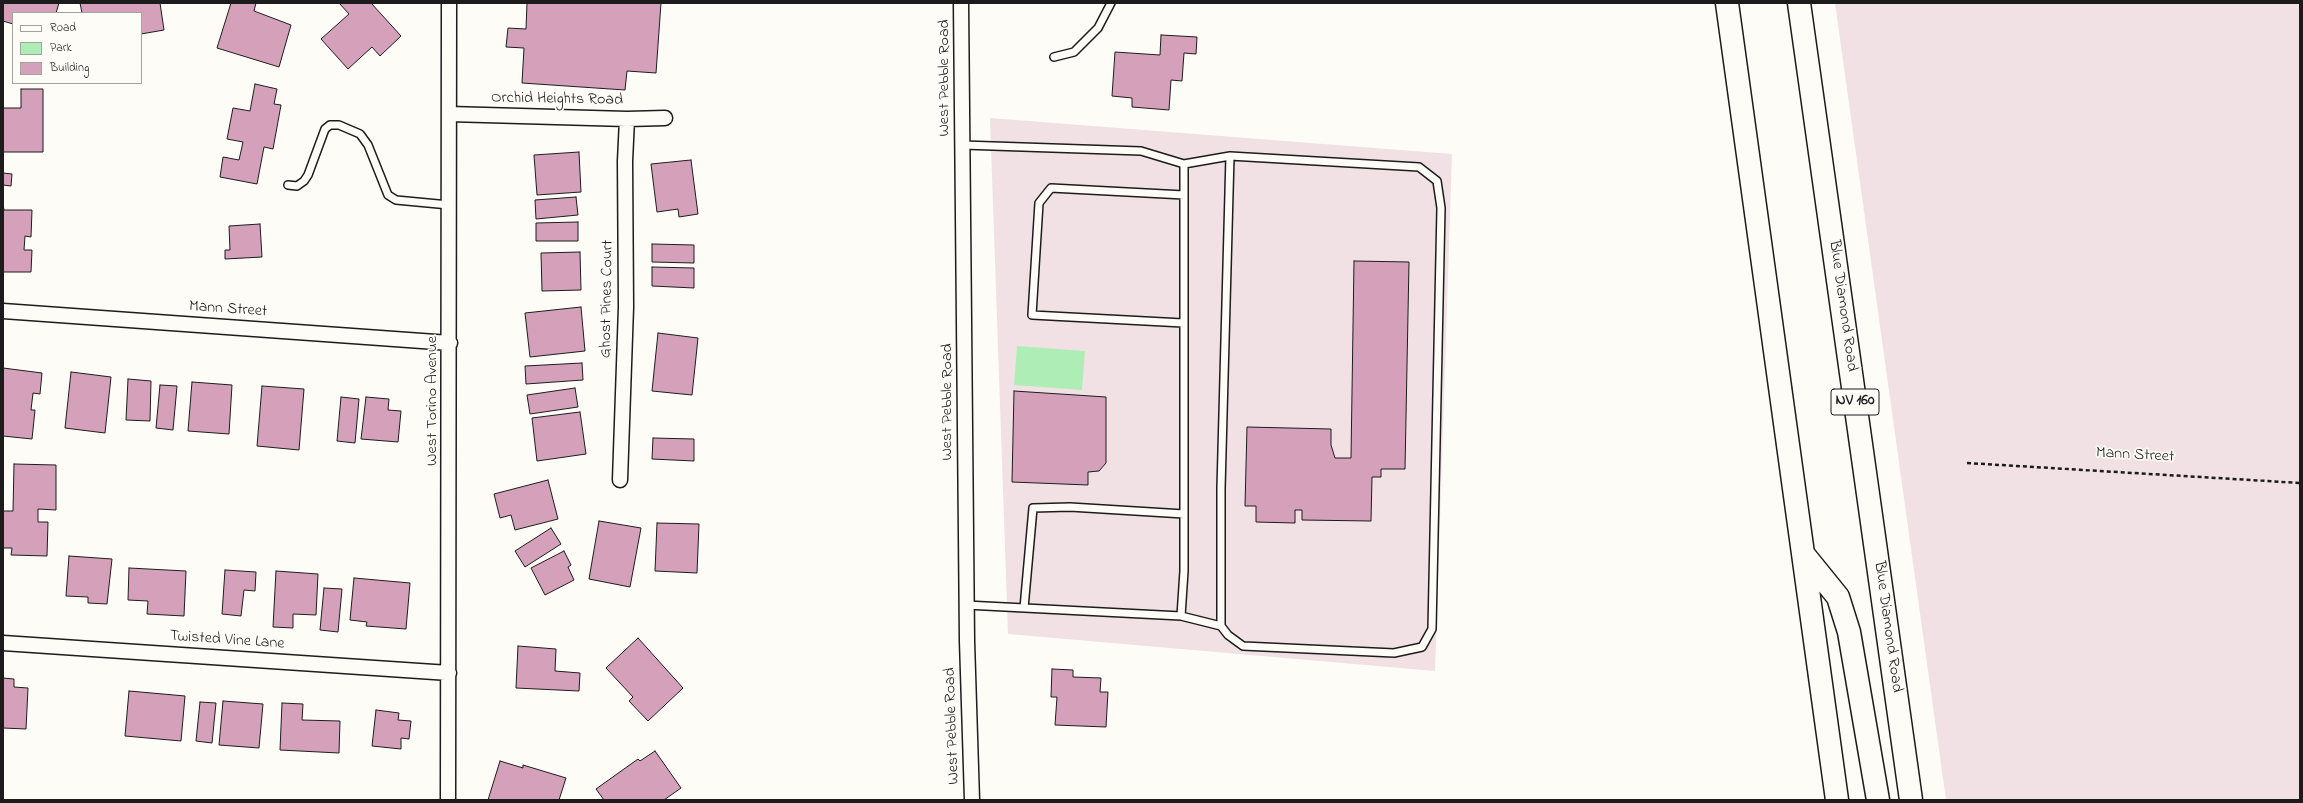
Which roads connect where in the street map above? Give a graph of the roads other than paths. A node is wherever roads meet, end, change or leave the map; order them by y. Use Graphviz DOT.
graph roads {
  1 [pos="449,3"];
  2 [pos="961,3"];
  3 [pos="1111,3"];
  4 [pos="1727,3"];
  5 [pos="1799,3"];
  6 [pos="1054,57"];
  7 [pos="449,114"];
  8 [pos="665,118"];
  9 [pos="627,119"];
  10 [pos="962,144"];
  11 [pos="1230,156"];
  12 [pos="1184,164"];
  13 [pos="288,185"];
  14 [pos="1184,195"];
  15 [pos="449,205"];
  16 [pos="3,311"];
  17 [pos="1182,323"];
  18 [pos="450,343"];
  19 [pos="620,480"];
  20 [pos="1184,514"];
  21 [pos="1804,555"];
  22 [pos="966,605"];
  23 [pos="1024,608"];
  24 [pos="1181,616"];
  25 [pos="1221,626"];
  26 [pos="3,643"];
  27 [pos="449,673"];
  28 [pos="448,800"];
  29 [pos="972,800"];
  30 [pos="1837,800"];
  31 [pos="1878,800"];
  32 [pos="1911,800"];
  1 -- 7 [label="street, West Torino Avenue"];
  2 -- 10 [label="street, West Pebble Road"];
  3 -- 6 [label="lane"];
  4 -- 21 [label="highway"];
  5 -- 32 [label="highway, Blue Diamond Road / NV 160"];
  7 -- 9 [label="street, Orchid Heights Road"];
  7 -- 15 [label="street, West Torino Avenue"];
  8 -- 9 [label="street, Orchid Heights Road"];
  9 -- 19 [label="street, Ghost Pines Court"];
  10 -- 12 [label="lane"];
  10 -- 22 [label="street, West Pebble Road"];
  11 -- 12 [label="lane"];
  11 -- 25 [label="lane"];
  11 -- 25 [label="lane"];
  12 -- 14 [label="lane"];
  13 -- 15 [label="lane"];
  14 -- 17 [label="lane"];
  14 -- 17 [label="lane"];
  15 -- 18 [label="street, West Torino Avenue"];
  16 -- 18 [label="street, Mann Street"];
  17 -- 20 [label="lane"];
  18 -- 27 [label="street, West Torino Avenue"];
  20 -- 23 [label="lane"];
  20 -- 24 [label="lane"];
  21 -- 30 [label="highway"];
  21 -- 31 [label="highway"];
  22 -- 23 [label="lane"];
  22 -- 29 [label="street, West Pebble Road"];
  23 -- 24 [label="lane"];
  24 -- 25 [label="lane"];
  26 -- 27 [label="street, Twisted Vine Lane"];
  27 -- 28 [label="street, West Torino Avenue"];
}
